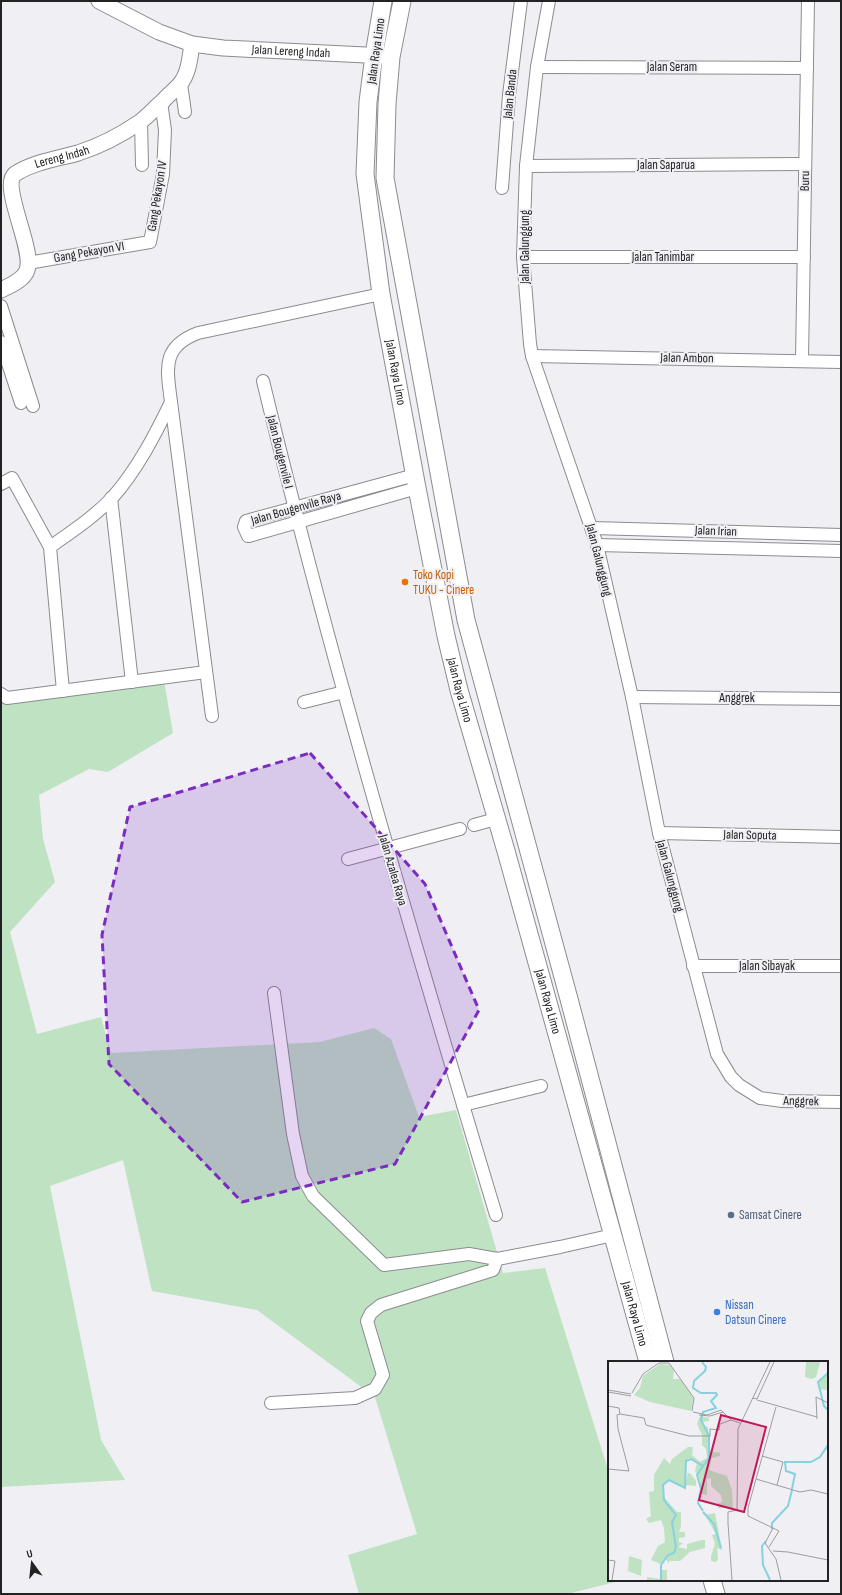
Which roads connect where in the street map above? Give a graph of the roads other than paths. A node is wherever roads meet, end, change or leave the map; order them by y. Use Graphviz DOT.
graph roads {
  1 [pos="99,1"];
  2 [pos="383,1"];
  3 [pos="402,1"];
  4 [pos="521,1"];
  5 [pos="549,1"];
  6 [pos="808,1"];
  7 [pos="192,44"];
  8 [pos="374,55"];
  9 [pos="391,57"];
  10 [pos="536,67"];
  11 [pos="807,68"];
  12 [pos="181,84"];
  13 [pos="161,102"];
  14 [pos="185,112"];
  15 [pos="141,121"];
  16 [pos="805,164"];
  17 [pos="142,165"];
  18 [pos="526,166"];
  19 [pos="502,188"];
  20 [pos="150,242"];
  21 [pos="804,257"];
  22 [pos="523,258"];
  23 [pos="28,263"];
  24 [pos="1,290"];
  25 [pos="381,294"];
  26 [pos="1,306"];
  27 [pos="1,342"];
  28 [pos="532,356"];
  29 [pos="802,360"];
  30 [pos="841,362"];
  31 [pos="263,381"];
  32 [pos="171,402"];
  33 [pos="21,403"];
  34 [pos="33,406"];
  35 [pos="416,482"];
  36 [pos="1,484"];
  37 [pos="112,498"];
  38 [pos="294,508"];
  39 [pos="298,522"];
  40 [pos="592,528"];
  41 [pos="841,535"];
  42 [pos="597,546"];
  43 [pos="50,547"];
  44 [pos="841,551"];
  45 [pos="206,672"];
  46 [pos="132,682"];
  47 [pos="63,691"];
  48 [pos="344,692"];
  49 [pos="1,694"];
  50 [pos="632,697"];
  51 [pos="841,699"];
  52 [pos="304,702"];
  53 [pos="212,716"];
  54 [pos="496,819"];
  55 [pos="474,825"];
  56 [pos="460,829"];
  57 [pos="659,833"];
  58 [pos="841,836"];
  59 [pos="526,845"];
  60 [pos="387,849"];
  61 [pos="506,851"];
  62 [pos="348,859"];
  63 [pos="693,966"];
  64 [pos="841,966"];
  65 [pos="274,993"];
  66 [pos="541,1086"];
  67 [pos="760,1098"];
  68 [pos="841,1102"];
  69 [pos="463,1105"];
  70 [pos="620,1192"];
  71 [pos="603,1197"];
  72 [pos="496,1215"];
  73 [pos="613,1235"];
  74 [pos="497,1259"];
  75 [pos="648,1361"];
  76 [pos="665,1361"];
  77 [pos="271,1403"];
  78 [pos="712,1581"];
  79 [pos="716,1594"];
  1 -- 7 [label="street, Jalan Lereng Indah"];
  2 -- 8 [label="main road, Jalan Raya Limo"];
  3 -- 9 [label="main road, Jalan Raya Limo"];
  4 -- 19 [label="street, Jalan Banda"];
  5 -- 10 [label="street, Jalan Galunggung"];
  6 -- 11 [label="street, Buru"];
  7 -- 8 [label="street, Jalan Lereng Indah"];
  7 -- 12 [label="street, Lereng Indah"];
  8 -- 9 [label="street, Jalan Lereng Indah"];
  8 -- 25 [label="main road, Jalan Raya Limo"];
  9 -- 59 [label="main road, Jalan Raya Limo"];
  10 -- 11 [label="street, Jalan Seram"];
  10 -- 18 [label="street, Jalan Galunggung"];
  11 -- 16 [label="street, Buru"];
  12 -- 13 [label="street, Lereng Indah"];
  12 -- 14 [label="street"];
  13 -- 15 [label="street, Lereng Indah"];
  13 -- 20 [label="street, Gang Pekayon IV"];
  15 -- 17 [label="street"];
  15 -- 23 [label="street, Lereng Indah"];
  16 -- 18 [label="street, Jalan Saparua"];
  16 -- 21 [label="street, Buru"];
  18 -- 22 [label="street, Jalan Galunggung"];
  20 -- 23 [label="street, Gang Pekayon VI"];
  21 -- 22 [label="street, Jalan Tanimbar"];
  21 -- 29 [label="street, Buru"];
  22 -- 28 [label="street, Jalan Galunggung"];
  23 -- 24 [label="street"];
  25 -- 32 [label="street"];
  25 -- 35 [label="main road, Jalan Raya Limo"];
  26 -- 34 [label="street"];
  27 -- 33 [label="street"];
  28 -- 29 [label="street, Jalan Ambon"];
  28 -- 40 [label="street, Jalan Galunggung"];
  29 -- 30 [label="street, Jalan Ambon"];
  31 -- 38 [label="street, Jalan Bougenvile I"];
  32 -- 37 [label="street"];
  32 -- 45 [label="street"];
  35 -- 38 [label="street, Jalan Bougenvile Raya"];
  35 -- 39 [label="street, Jalan Bougenvile Raya"];
  35 -- 54 [label="main road, Jalan Raya Limo"];
  36 -- 43 [label="street"];
  37 -- 43 [label="street"];
  37 -- 46 [label="street"];
  38 -- 39 [label="street, Jalan Bougenvile I"];
  38 -- 39 [label="street, Jalan Bougenvile Raya"];
  39 -- 48 [label="street, Jalan Azalea Raya"];
  40 -- 41 [label="street, Jalan Irian"];
  40 -- 42 [label="street, Jalan Galunggung"];
  42 -- 44 [label="street, Jalan Irian"];
  42 -- 50 [label="street, Jalan Galunggung"];
  43 -- 47 [label="street"];
  45 -- 46 [label="street"];
  45 -- 53 [label="street"];
  46 -- 47 [label="street"];
  47 -- 49 [label="street"];
  48 -- 52 [label="street"];
  48 -- 60 [label="street, Jalan Azalea Raya"];
  50 -- 51 [label="street, Anggrek"];
  50 -- 57 [label="street, Jalan Galunggung"];
  54 -- 55 [label="street"];
  54 -- 61 [label="main road, Jalan Raya Limo"];
  56 -- 60 [label="street"];
  57 -- 58 [label="street, Jalan Soputa"];
  57 -- 63 [label="street, Jalan Galunggung"];
  59 -- 61 [label="main road"];
  59 -- 70 [label="main road, Jalan Raya Limo"];
  60 -- 62 [label="street"];
  60 -- 69 [label="street, Jalan Azalea Raya"];
  61 -- 71 [label="main road, Jalan Raya Limo"];
  63 -- 64 [label="street, Jalan Sibayak"];
  63 -- 67 [label="street, Jalan Galunggung"];
  65 -- 74 [label="street"];
  66 -- 69 [label="street"];
  67 -- 68 [label="street, Anggrek"];
  69 -- 72 [label="street, Jalan Azalea Raya"];
  70 -- 71 [label="main road"];
  70 -- 76 [label="main road, Jalan Raya Limo"];
  71 -- 73 [label="main road, Jalan Raya Limo"];
  73 -- 74 [label="street"];
  73 -- 75 [label="main road, Jalan Raya Limo"];
  74 -- 77 [label="street"];
  78 -- 79 [label="main road"];
}
